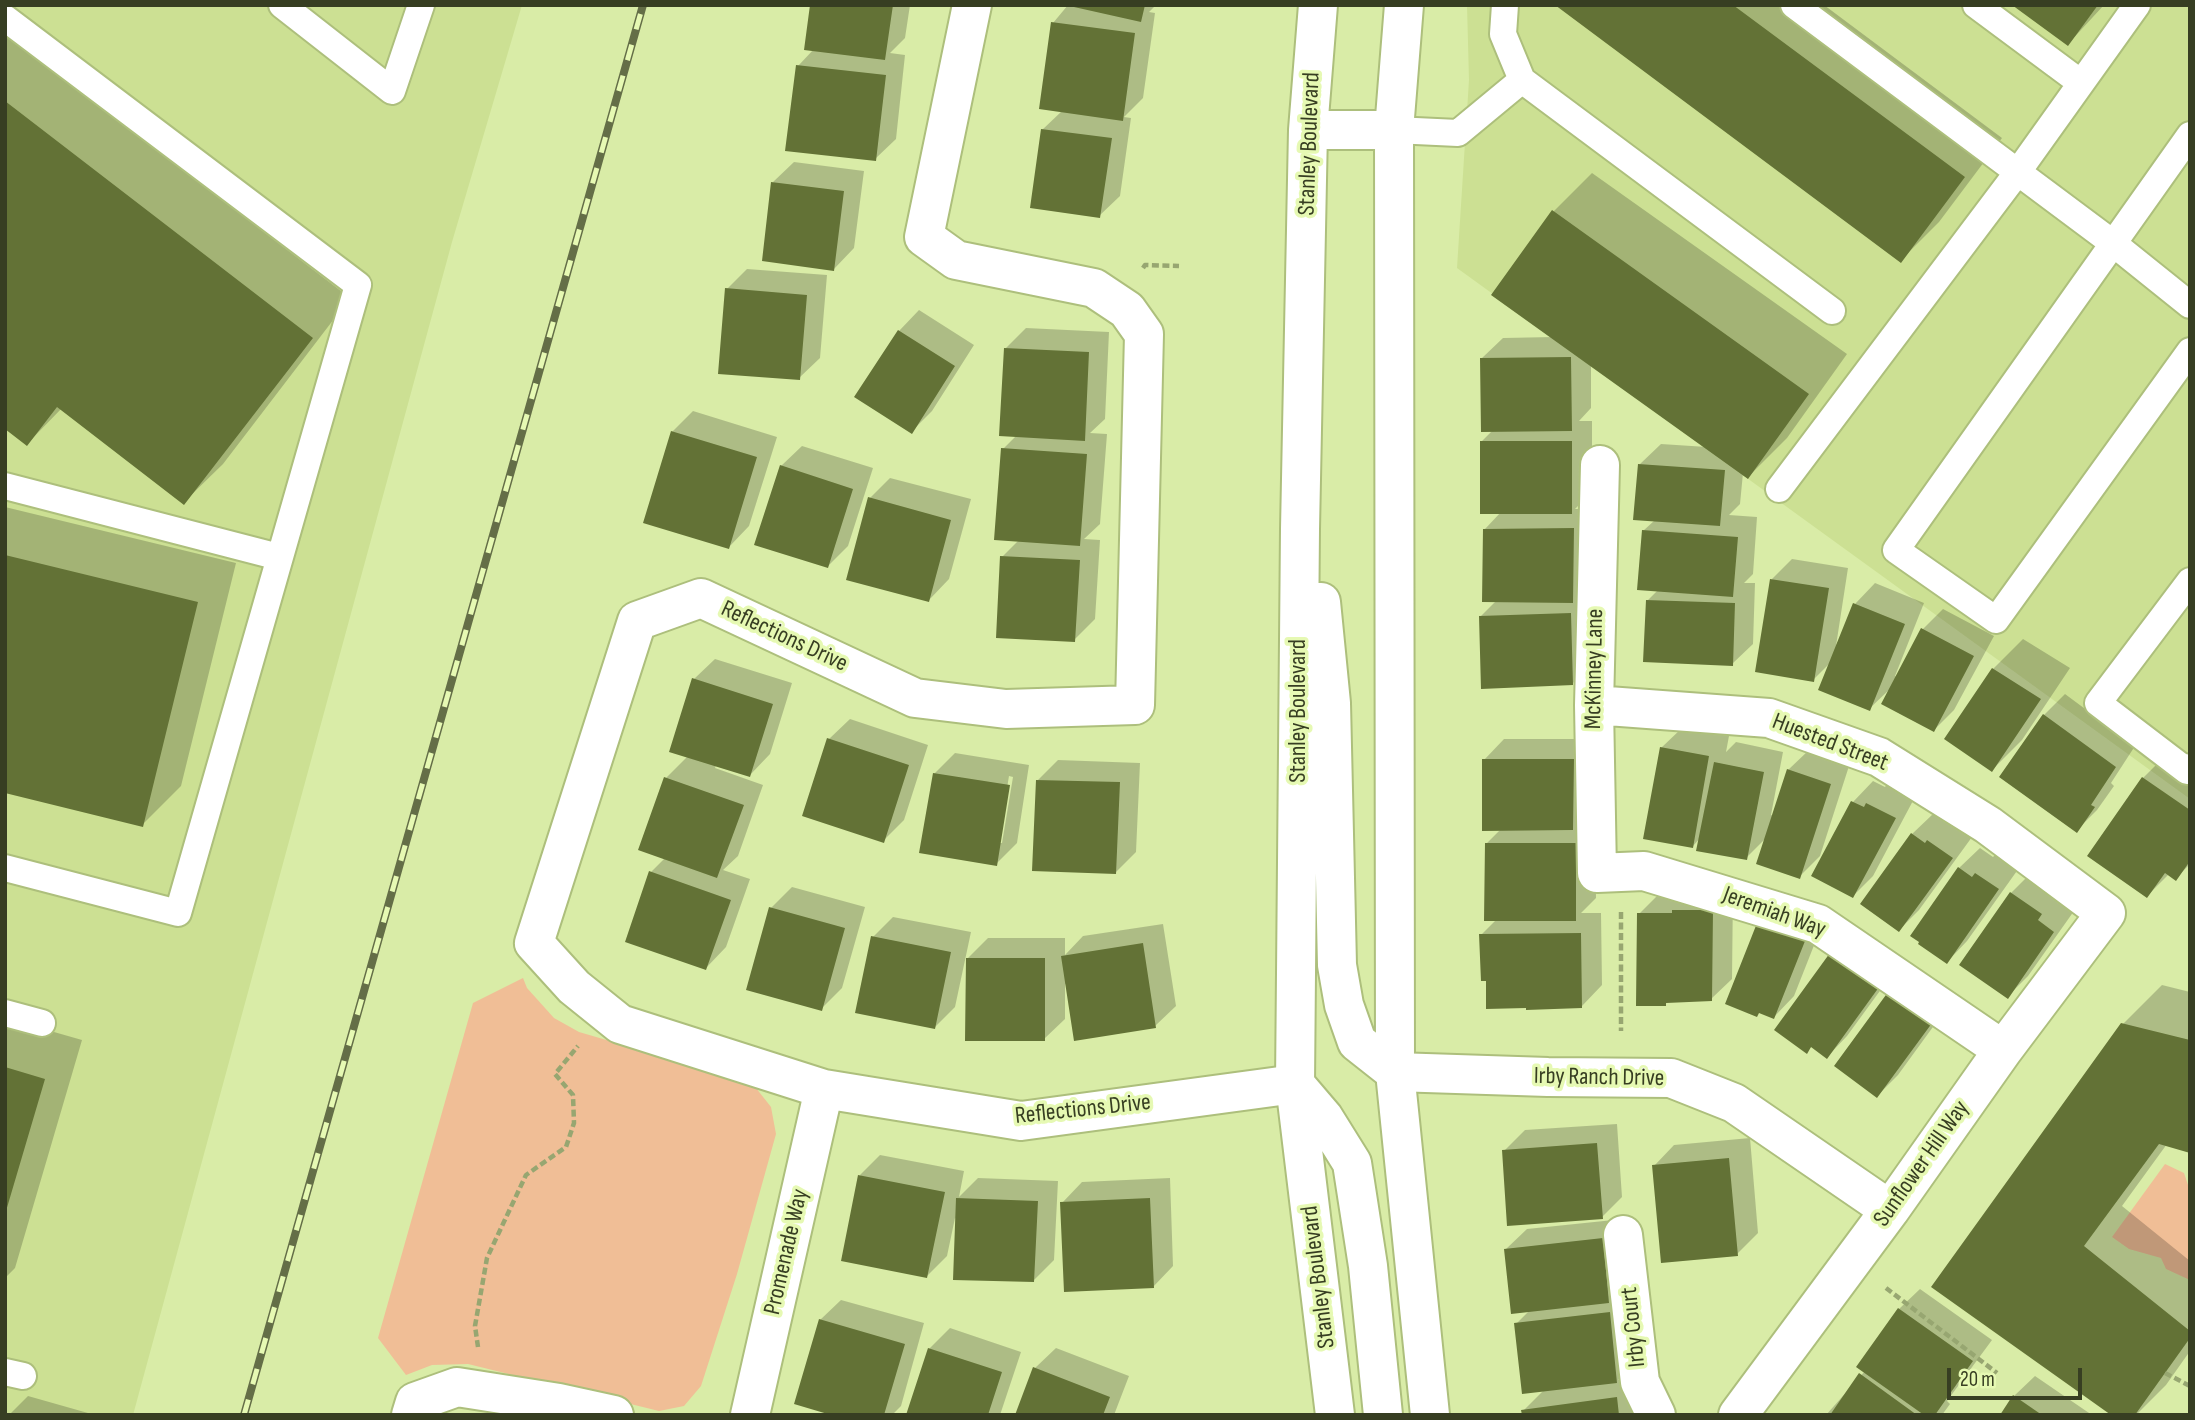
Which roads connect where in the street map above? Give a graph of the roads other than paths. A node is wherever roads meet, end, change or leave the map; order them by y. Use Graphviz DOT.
graph roads {
  1 [pos="282,5"];
  2 [pos="421,5"];
  3 [pos="972,5"];
  4 [pos="1318,5"];
  5 [pos="1404,5"];
  6 [pos="1504,5"];
  7 [pos="1794,5"];
  8 [pos="1976,5"];
  9 [pos="2137,5"];
  10 [pos="5,18"];
  11 [pos="1522,80"];
  12 [pos="2081,83"];
  13 [pos="1308,130"];
  14 [pos="1394,130"];
  15 [pos="2190,135"];
  16 [pos="2017,173"];
  17 [pos="2114,244"];
  18 [pos="2190,305"];
  19 [pos="1832,311"];
  20 [pos="2190,351"];
  21 [pos="1600,465"];
  22 [pos="5,485"];
  23 [pos="1779,489"];
  24 [pos="1300,529"];
  25 [pos="279,557"];
  26 [pos="2190,581"];
  27 [pos="1594,705"];
  28 [pos="2190,767"];
  29 [pos="5,869"];
  30 [pos="1609,872"];
  31 [pos="2115,919"];
  32 [pos="5,1013"];
  33 [pos="42,1023"];
  34 [pos="2003,1050"];
  35 [pos="1395,1072"];
  36 [pos="1296,1084"];
  37 [pos="824,1089"];
  38 [pos="1890,1210"];
  39 [pos="1623,1235"];
  40 [pos="411,1415"];
  41 [pos="614,1415"];
  42 [pos="750,1415"];
  43 [pos="1335,1415"];
  44 [pos="1382,1415"];
  45 [pos="1430,1415"];
  46 [pos="1656,1415"];
  47 [pos="1738,1415"];
  1 -- 2 [label="lane"];
  3 -- 37 [label="street, Reflections Drive"];
  4 -- 13 [label="street, Stanley Boulevard"];
  5 -- 14 [label="street"];
  6 -- 11 [label="lane"];
  7 -- 16 [label="lane"];
  8 -- 12 [label="lane"];
  9 -- 12 [label="lane"];
  10 -- 25 [label="lane"];
  11 -- 14 [label="lane"];
  11 -- 19 [label="lane"];
  12 -- 16 [label="lane"];
  13 -- 14 [label="street"];
  13 -- 24 [label="street, Stanley Boulevard"];
  14 -- 35 [label="street"];
  15 -- 17 [label="lane"];
  16 -- 17 [label="lane"];
  16 -- 23 [label="lane"];
  17 -- 18 [label="lane"];
  17 -- 20 [label="lane"];
  21 -- 27 [label="street, McKinney Lane"];
  22 -- 25 [label="lane"];
  24 -- 35 [label="street"];
  24 -- 36 [label="street, Stanley Boulevard"];
  25 -- 29 [label="lane"];
  26 -- 28 [label="lane"];
  27 -- 30 [label="street, McKinney Lane"];
  27 -- 31 [label="street, Huested Street"];
  30 -- 34 [label="street, Jeremiah Way"];
  31 -- 34 [label="street, Sunflower Hill Way"];
  32 -- 33 [label="lane"];
  34 -- 38 [label="street, Sunflower Hill Way"];
  35 -- 38 [label="street, Irby Ranch Drive"];
  35 -- 45 [label="street"];
  36 -- 37 [label="street, Reflections Drive"];
  36 -- 43 [label="street, Stanley Boulevard"];
  36 -- 44 [label="street"];
  37 -- 42 [label="street, Promenade Way"];
  38 -- 47 [label="street, Sunflower Hill Way"];
  39 -- 46 [label="street, Irby Court"];
  40 -- 41 [label="street"];
}
